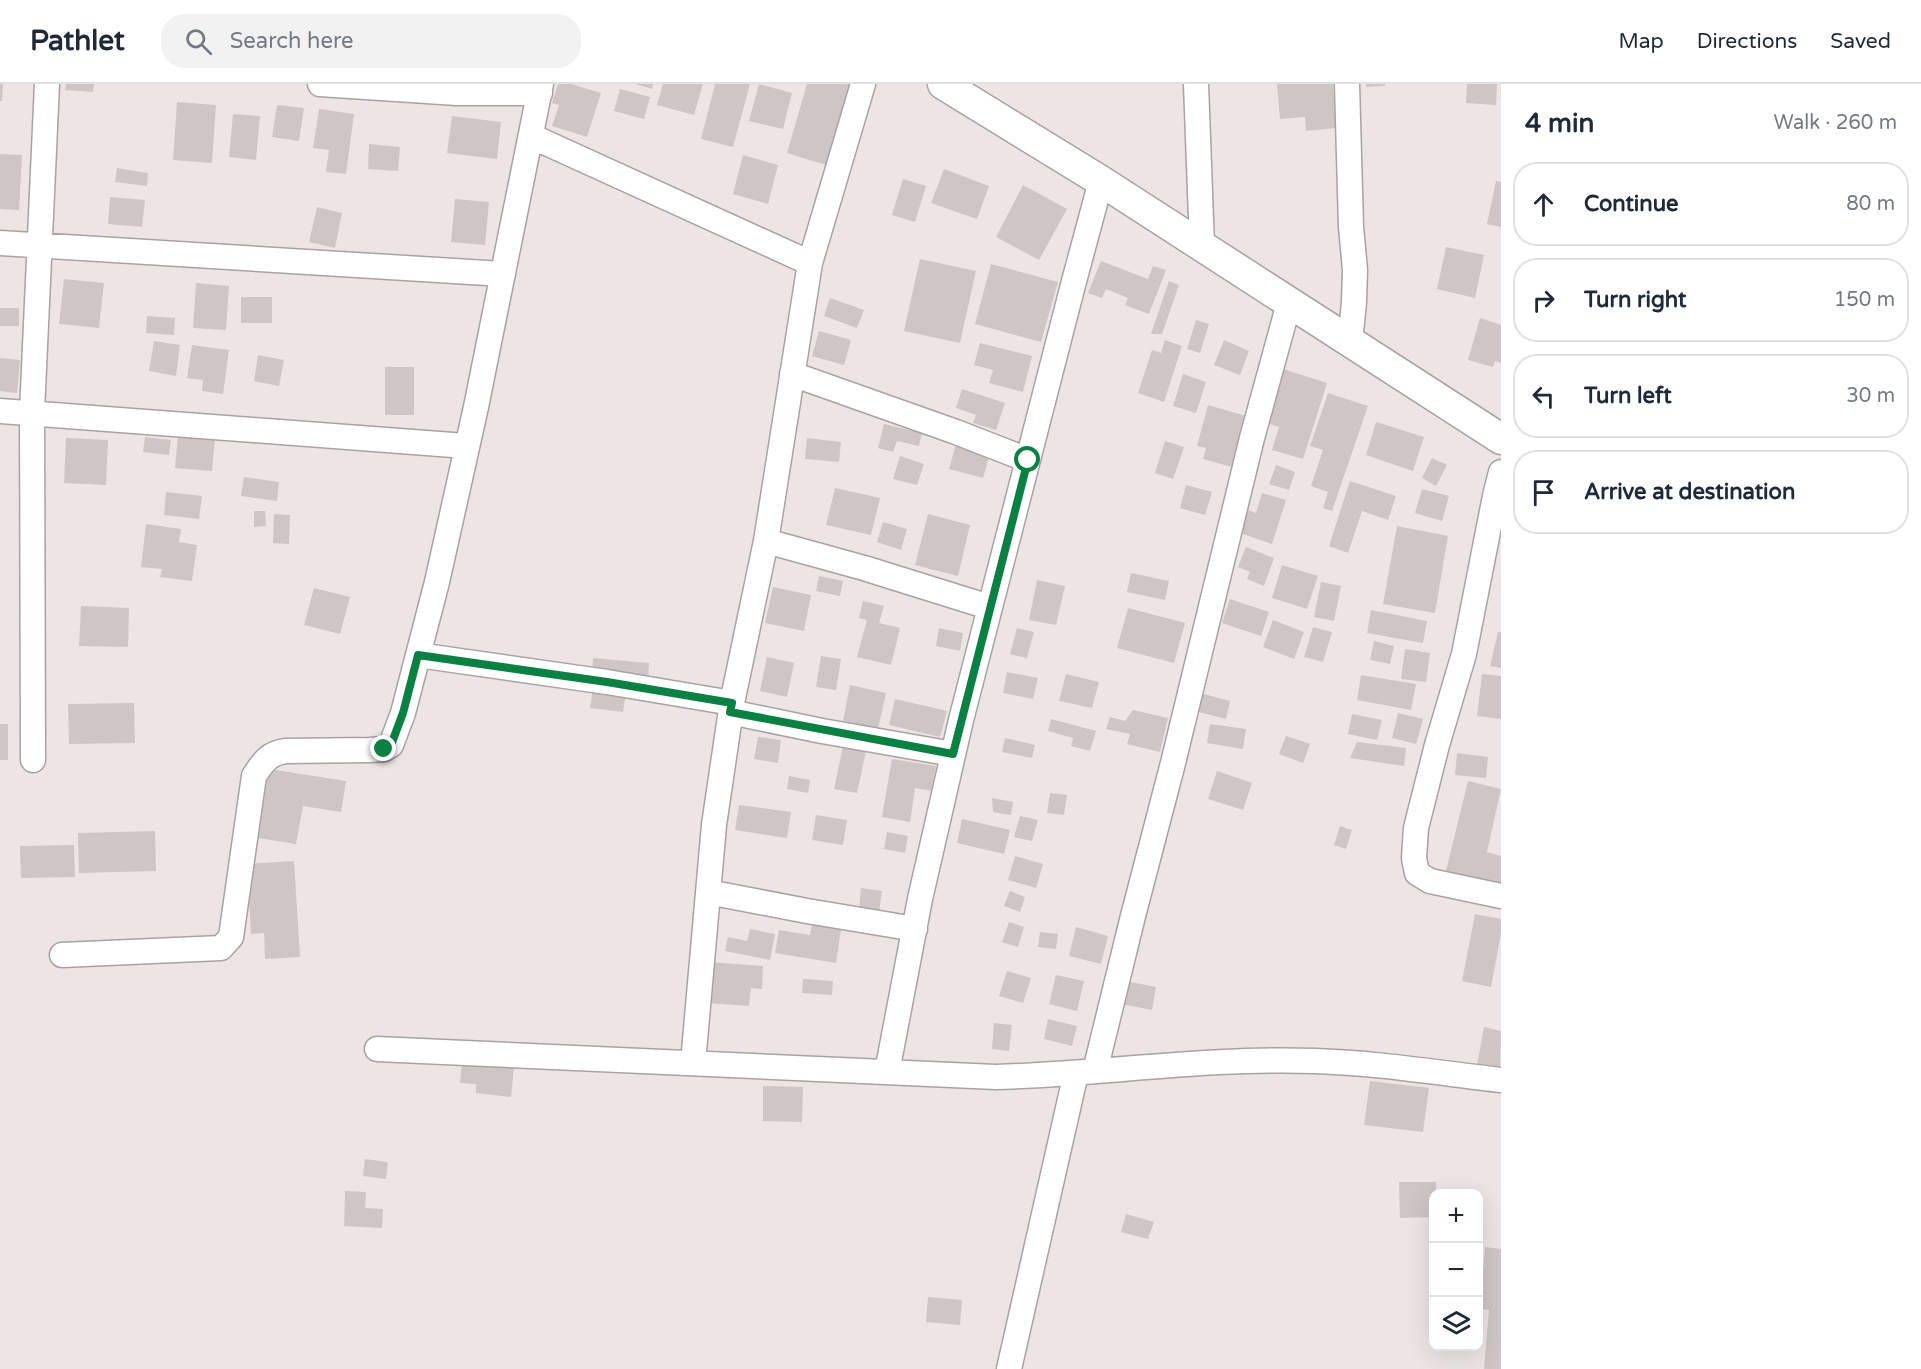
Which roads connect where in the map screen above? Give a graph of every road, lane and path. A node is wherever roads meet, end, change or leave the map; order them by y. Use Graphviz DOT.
graph roads {
  1 [pos="46,84"];
  2 [pos="320,84"];
  3 [pos="863,84"];
  4 [pos="943,84"];
  5 [pos="1196,84"];
  6 [pos="1347,84"];
  7 [pos="541,89"];
  8 [pos="531,136"];
  9 [pos="1101,181"];
  10 [pos="0,243"];
  11 [pos="41,246"];
  12 [pos="1202,246"];
  13 [pos="810,263"];
  14 [pos="503,274"];
  15 [pos="1289,303"];
  16 [pos="1350,342"];
  17 [pos="792,374"];
  18 [pos="0,411"];
  19 [pos="32,412"];
  20 [pos="1500,436"];
  21 [pos="466,446"];
  22 [pos="1028,460"];
  23 [pos="1501,472"];
  24 [pos="766,541"];
  25 [pos="989,607"];
  26 [pos="418,655"];
  27 [pos="731,707"];
  28 [pos="953,754"];
  29 [pos="33,760"];
  30 [pos="708,892"];
  31 [pos="1501,896"];
  32 [pos="915,929"];
  33 [pos="63,955"];
  34 [pos="377,1049"];
  35 [pos="693,1063"];
  36 [pos="887,1072"];
  37 [pos="1086,1072"];
  38 [pos="1501,1080"];
  39 [pos="1009,1369"];
  1 -- 11 [label="street"];
  2 -- 7 [label="street"];
  3 -- 13 [label="street"];
  4 -- 9 [label="street"];
  5 -- 12 [label="street"];
  6 -- 16 [label="street"];
  7 -- 8 [label="street"];
  8 -- 13 [label="street"];
  8 -- 14 [label="street"];
  9 -- 12 [label="street"];
  9 -- 22 [label="street"];
  10 -- 11 [label="street"];
  11 -- 14 [label="street"];
  11 -- 19 [label="street"];
  12 -- 15 [label="street"];
  13 -- 17 [label="street"];
  14 -- 21 [label="street"];
  15 -- 16 [label="street"];
  15 -- 37 [label="street"];
  16 -- 20 [label="street"];
  17 -- 22 [label="street"];
  17 -- 24 [label="street"];
  18 -- 19 [label="street"];
  19 -- 21 [label="street"];
  19 -- 29 [label="street"];
  21 -- 26 [label="street"];
  22 -- 25 [label="street"];
  23 -- 31 [label="street"];
  24 -- 25 [label="street"];
  24 -- 27 [label="street"];
  25 -- 28 [label="street"];
  26 -- 27 [label="street"];
  26 -- 33 [label="street"];
  27 -- 28 [label="street"];
  27 -- 30 [label="street"];
  28 -- 32 [label="street"];
  30 -- 32 [label="street"];
  30 -- 35 [label="street"];
  32 -- 36 [label="street"];
  34 -- 35 [label="street"];
  35 -- 36 [label="street"];
  36 -- 37 [label="street"];
  37 -- 38 [label="street"];
  37 -- 39 [label="street"];
}
